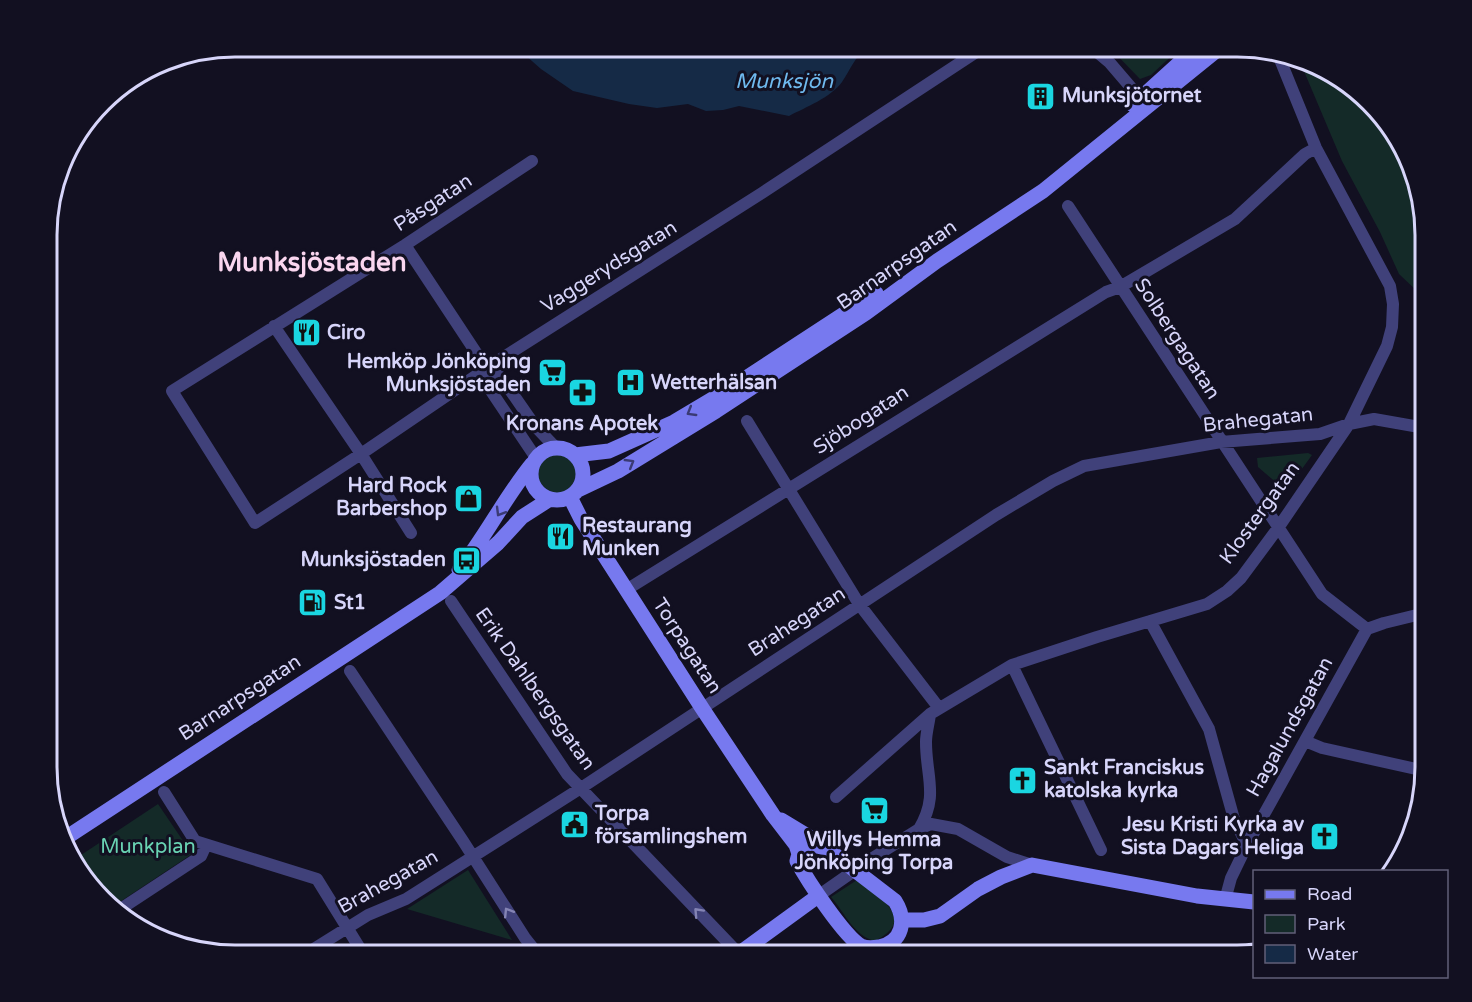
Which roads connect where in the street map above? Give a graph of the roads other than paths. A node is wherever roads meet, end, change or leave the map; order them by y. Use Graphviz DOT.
graph roads {
  1 [pos="969,57"];
  2 [pos="1103,57"];
  3 [pos="1187,57"];
  4 [pos="1207,57"];
  5 [pos="1281,63"];
  6 [pos="1144,102"];
  7 [pos="1316,148"];
  8 [pos="532,161"];
  9 [pos="1068,206"];
  10 [pos="405,245"];
  11 [pos="1120,287"];
  12 [pos="274,326"];
  13 [pos="488,369"];
  14 [pos="747,421"];
  15 [pos="1349,424"];
  16 [pos="1415,426"];
  17 [pos="1221,442"];
  18 [pos="556,448"];
  19 [pos="361,454"];
  20 [pos="576,455"];
  21 [pos="534,461"];
  22 [pos="790,489"];
  23 [pos="574,493"];
  24 [pos="550,500"];
  25 [pos="255,523"];
  26 [pos="1278,528"];
  27 [pos="411,533"];
  28 [pos="626,590"];
  29 [pos="445,597"];
  30 [pos="860,604"];
  31 [pos="1415,616"];
  32 [pos="1150,621"];
  33 [pos="1367,629"];
  34 [pos="1012,666"];
  35 [pos="350,671"];
  36 [pos="702,708"];
  37 [pos="935,711"];
  38 [pos="1305,741"];
  39 [pos="1415,769"];
  40 [pos="581,788"];
  41 [pos="164,792"];
  42 [pos="836,797"];
  43 [pos="773,815"];
  44 [pos="919,829"];
  45 [pos="71,835"];
  46 [pos="206,845"];
  47 [pos="1247,845"];
  48 [pos="826,848"];
  49 [pos="1101,850"];
  50 [pos="799,854"];
  51 [pos="473,856"];
  52 [pos="1032,866"];
  53 [pos="855,870"];
  54 [pos="818,896"];
  55 [pos="1225,900"];
  56 [pos="1253,902"];
  57 [pos="124,907"];
  58 [pos="903,920"];
  59 [pos="347,927"];
  60 [pos="319,945"];
  61 [pos="358,945"];
  62 [pos="530,945"];
  63 [pos="729,945"];
  64 [pos="752,945"];
  65 [pos="858,945"];
  66 [pos="889,945"];
  1 -- 13 [label="street, Vaggerydsgatan"];
  2 -- 6 [label="street"];
  3 -- 6 [label="main road, Barnarpsgatan"];
  4 -- 6 [label="main road, Barnarpsgatan"];
  5 -- 7 [label="street, Klostergatan"];
  6 -- 20 [label="main road, Barnarpsgatan, one-way"];
  23 -- 6 [label="main road, Barnarpsgatan, one-way"];
  7 -- 11 [label="street, Sjöbogatan"];
  7 -- 15 [label="street, Klostergatan"];
  8 -- 10 [label="street, Påsgatan"];
  9 -- 11 [label="street, Solbergagatan"];
  10 -- 12 [label="street, Påsgatan"];
  10 -- 13 [label="street"];
  11 -- 17 [label="street, Solbergagatan"];
  11 -- 22 [label="street, Sjöbogatan"];
  12 -- 19 [label="street"];
  12 -- 25 [label="street, Påsgatan"];
  13 -- 18 [label="street"];
  13 -- 19 [label="street, Vaggerydsgatan"];
  13 -- 21 [label="street"];
  14 -- 22 [label="street"];
  15 -- 16 [label="street, Brahegatan"];
  15 -- 17 [label="street, Brahegatan"];
  15 -- 26 [label="street, Klostergatan"];
  17 -- 26 [label="street, Solbergagatan"];
  17 -- 30 [label="street, Brahegatan"];
  18 -- 20 [label="main road"];
  18 -- 21 [label="main road"];
  19 -- 25 [label="street, Vaggerydsgatan"];
  19 -- 27 [label="street"];
  20 -- 23 [label="main road"];
  21 -- 24 [label="main road"];
  21 -- 29 [label="main road, Barnarpsgatan, one-way"];
  22 -- 28 [label="street, Sjöbogatan"];
  22 -- 30 [label="street"];
  23 -- 24 [label="main road"];
  23 -- 28 [label="main road, Torpagatan"];
  24 -- 29 [label="main road, Barnarpsgatan"];
  26 -- 32 [label="street, Klostergatan"];
  26 -- 33 [label="street, Solbergagatan"];
  28 -- 36 [label="main road, Torpagatan"];
  29 -- 40 [label="street, Erik Dahlbergsgatan"];
  29 -- 45 [label="main road, Barnarpsgatan"];
  30 -- 36 [label="street, Brahegatan"];
  30 -- 37 [label="street"];
  31 -- 33 [label="street"];
  32 -- 34 [label="street, Klostergatan"];
  32 -- 47 [label="street"];
  33 -- 38 [label="street, Hagalundsgatan"];
  34 -- 37 [label="street, Klostergatan"];
  34 -- 49 [label="street"];
  35 -- 51 [label="street"];
  36 -- 40 [label="street, Brahegatan"];
  36 -- 43 [label="main road, Torpagatan"];
  37 -- 42 [label="street, Klostergatan"];
  37 -- 44 [label="street"];
  38 -- 39 [label="street"];
  38 -- 47 [label="street, Hagalundsgatan"];
  40 -- 51 [label="street, Brahegatan"];
  63 -- 40 [label="street, Erik Dahlbergsgatan, one-way"];
  41 -- 46 [label="street"];
  43 -- 48 [label="main road, Torpagatan"];
  43 -- 50 [label="main road, Torpagatan"];
  44 -- 52 [label="street"];
  44 -- 53 [label="street"];
  46 -- 57 [label="street"];
  46 -- 59 [label="street"];
  47 -- 55 [label="street, Hagalundsgatan"];
  48 -- 50 [label="main road"];
  48 -- 53 [label="main road, Torpagatan"];
  50 -- 54 [label="main road, Torpagatan"];
  51 -- 59 [label="street, Brahegatan"];
  62 -- 51 [label="street, one-way"];
  52 -- 55 [label="main road"];
  52 -- 58 [label="main road"];
  53 -- 54 [label="street"];
  53 -- 58 [label="main road, Torpagatan"];
  54 -- 64 [label="main road"];
  54 -- 65 [label="main road, Torpagatan"];
  55 -- 56 [label="main road"];
  58 -- 66 [label="main road"];
  59 -- 60 [label="street, Brahegatan"];
  59 -- 61 [label="street"];
}
